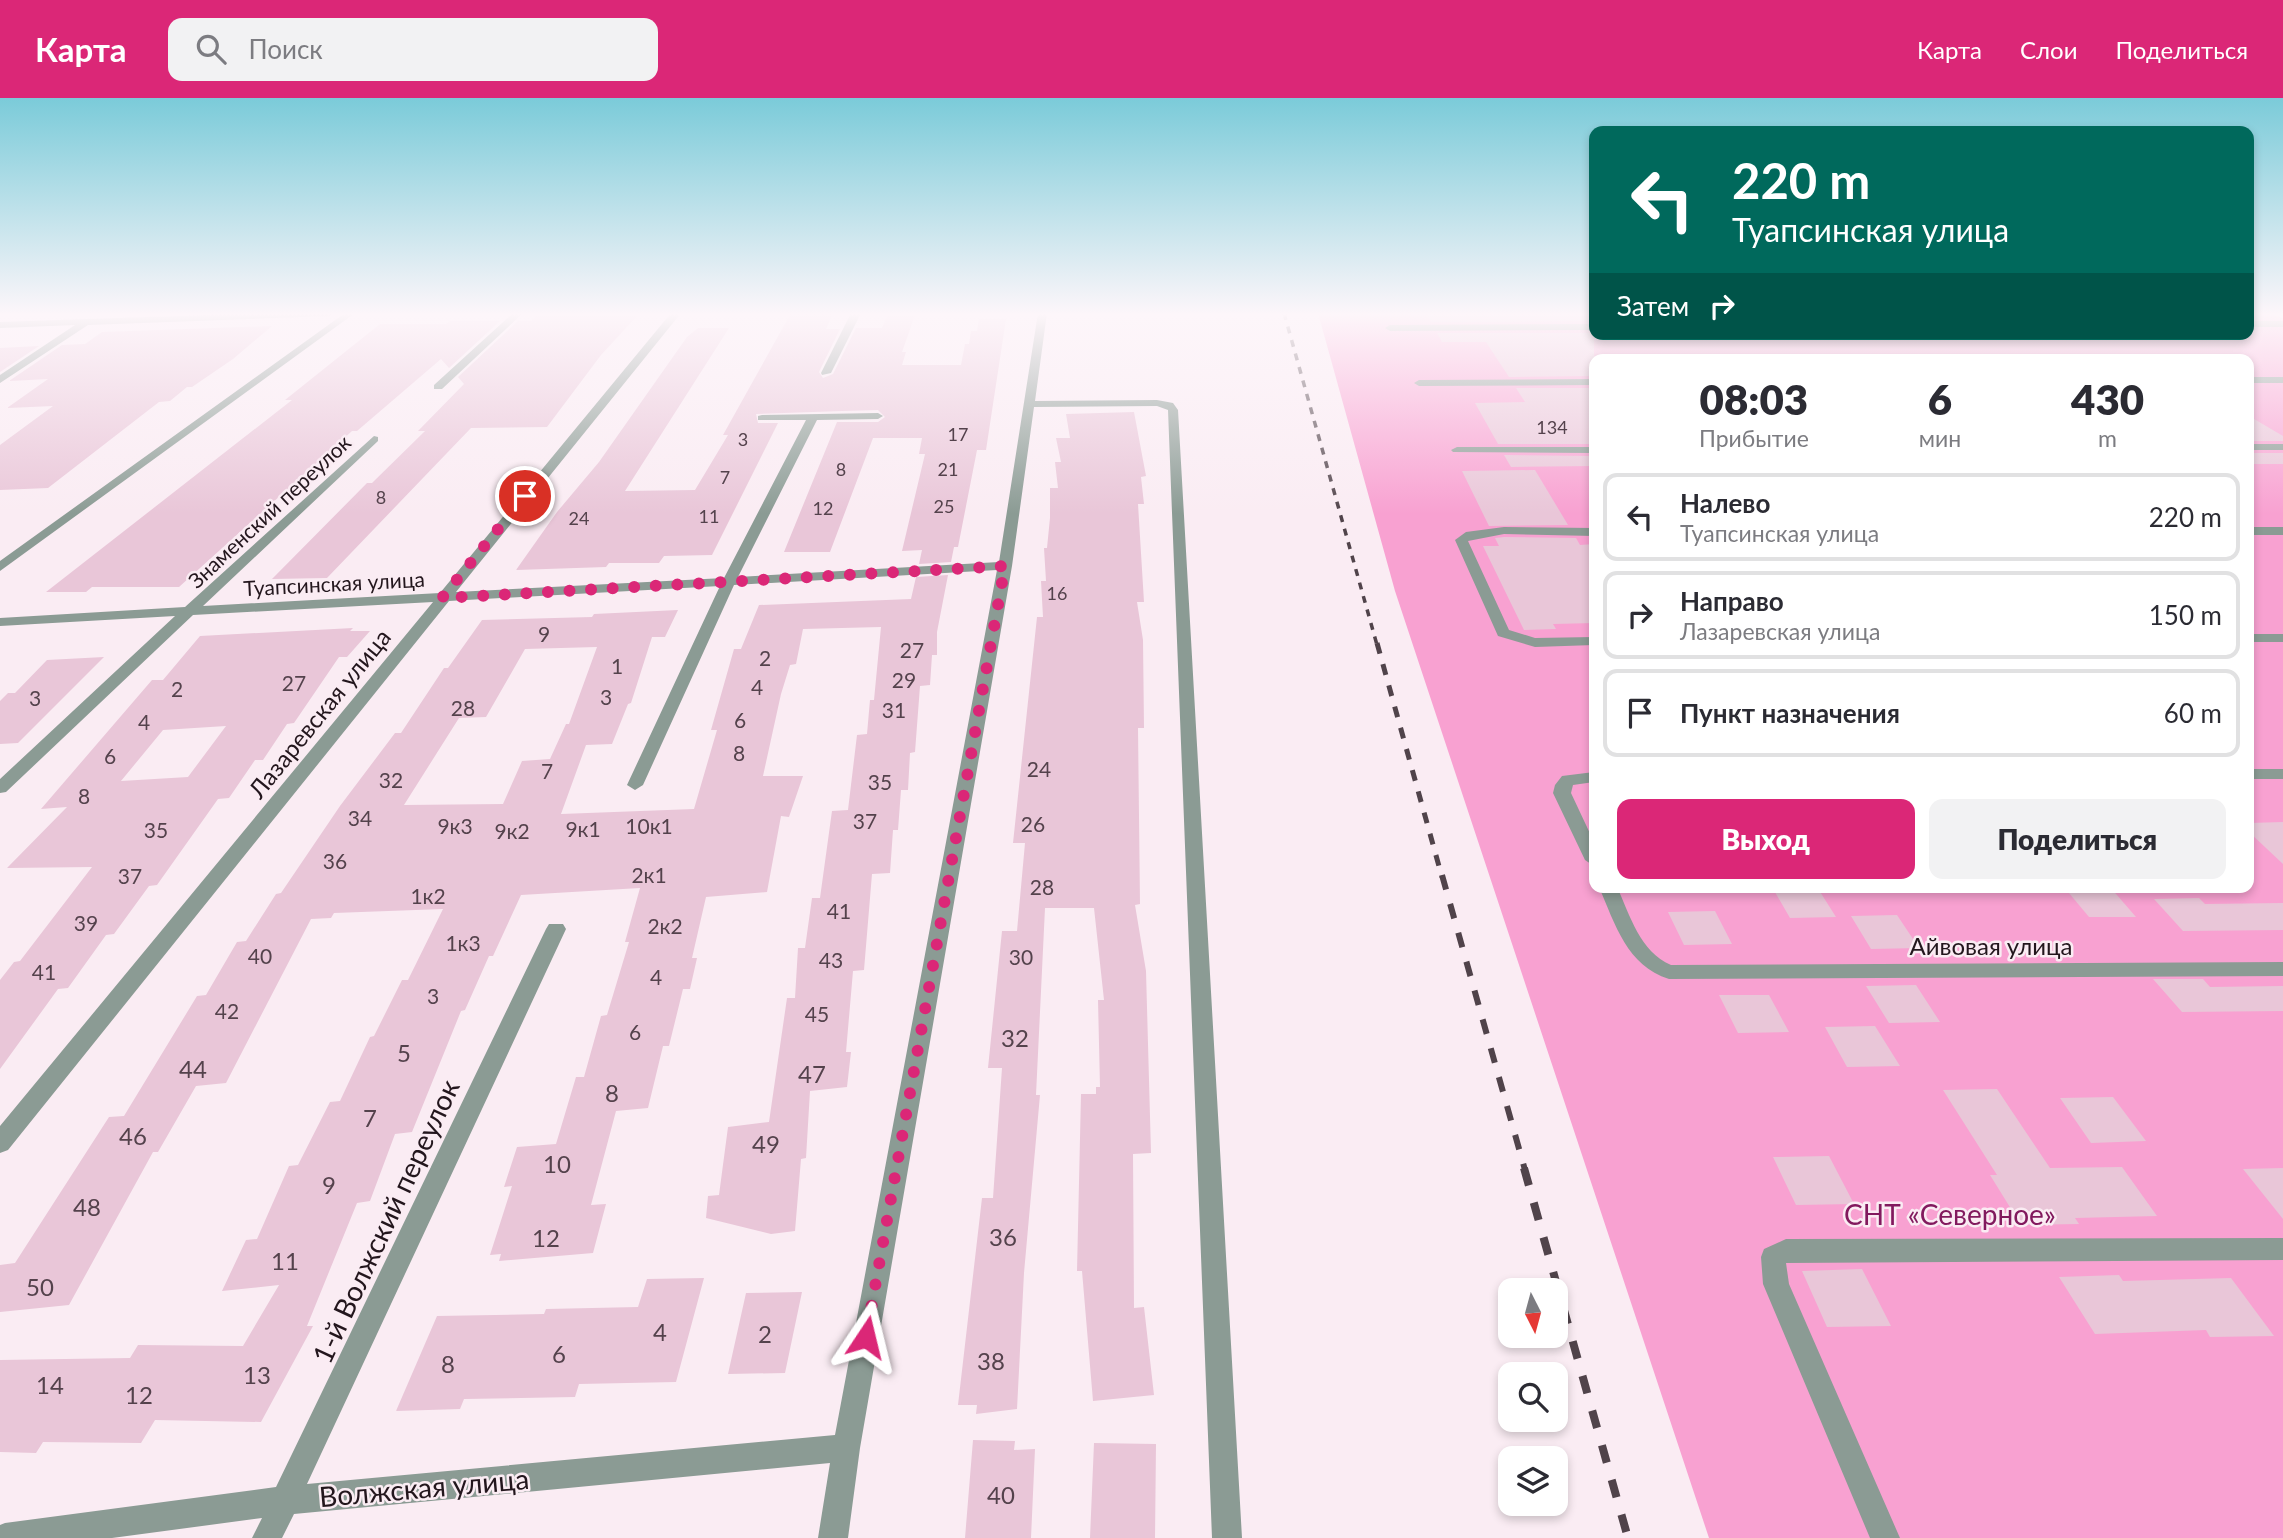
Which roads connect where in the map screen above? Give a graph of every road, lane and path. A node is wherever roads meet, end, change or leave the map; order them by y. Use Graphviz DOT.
graph roads {
  1 [pos="257,380"];
  2 [pos="445,380"];
  3 [pos="621,380"];
  4 [pos="1032,380"];
  5 [pos="1589,382"];
  6 [pos="1419,383"];
  7 [pos="438,387"];
  8 [pos="1029,404"];
  9 [pos="878,416"];
  10 [pos="813,417"];
  11 [pos="762,418"];
  12 [pos="374,439"];
  13 [pos="2254,447"];
  14 [pos="2283,447"];
  15 [pos="1457,450"];
  16 [pos="1589,450"];
  17 [pos="2254,531"];
  18 [pos="2283,531"];
  19 [pos="1589,532"];
  20 [pos="1005,566"];
  21 [pos="0,567"];
  22 [pos="729,582"];
  23 [pos="442,598"];
  24 [pos="190,612"];
  25 [pos="0,622"];
  26 [pos="2254,638"];
  27 [pos="2283,638"];
  28 [pos="1589,641"];
  29 [pos="2254,774"];
  30 [pos="2283,774"];
  31 [pos="1588,777"];
  32 [pos="635,785"];
  33 [pos="0,788"];
  34 [pos="1589,850"];
  35 [pos="1611,893"];
  36 [pos="556,929"];
  37 [pos="2283,970"];
  38 [pos="0,1143"];
  39 [pos="2283,1249"];
  40 [pos="846,1448"];
  41 [pos="285,1500"];
  42 [pos="5,1538"];
  43 [pos="267,1538"];
  44 [pos="833,1538"];
  45 [pos="1227,1538"];
  46 [pos="1885,1538"];
  1 -- 21 [label="street"];
  2 -- 7 [label="street"];
  3 -- 23 [label="street, Лазаревская улица"];
  4 -- 8 [label="street"];
  5 -- 6 [label="street"];
  8 -- 20 [label="street"];
  8 -- 45 [label="street"];
  9 -- 10 [label="street"];
  10 -- 11 [label="street"];
  10 -- 22 [label="street"];
  12 -- 24 [label="street, Знаменский переулок"];
  13 -- 14 [label="street"];
  15 -- 16 [label="street"];
  17 -- 18 [label="street"];
  19 -- 28 [label="street"];
  20 -- 22 [label="street, Туапсинская улица"];
  20 -- 40 [label="street"];
  22 -- 23 [label="street, Туапсинская улица"];
  22 -- 32 [label="street"];
  23 -- 24 [label="street, Туапсинская улица"];
  23 -- 38 [label="street, Лазаревская улица"];
  24 -- 25 [label="street, Туапсинская улица"];
  24 -- 33 [label="street, Знаменский переулок"];
  26 -- 27 [label="street"];
  29 -- 30 [label="street"];
  31 -- 34 [label="street"];
  35 -- 37 [label="street, Айвовая улица"];
  36 -- 41 [label="street, 1-й Волжский переулок"];
  39 -- 46 [label="street"];
  40 -- 41 [label="street, Волжская улица"];
  40 -- 44 [label="street"];
  41 -- 42 [label="street, Волжская улица"];
  41 -- 43 [label="street, 1-й Волжский переулок"];
}
